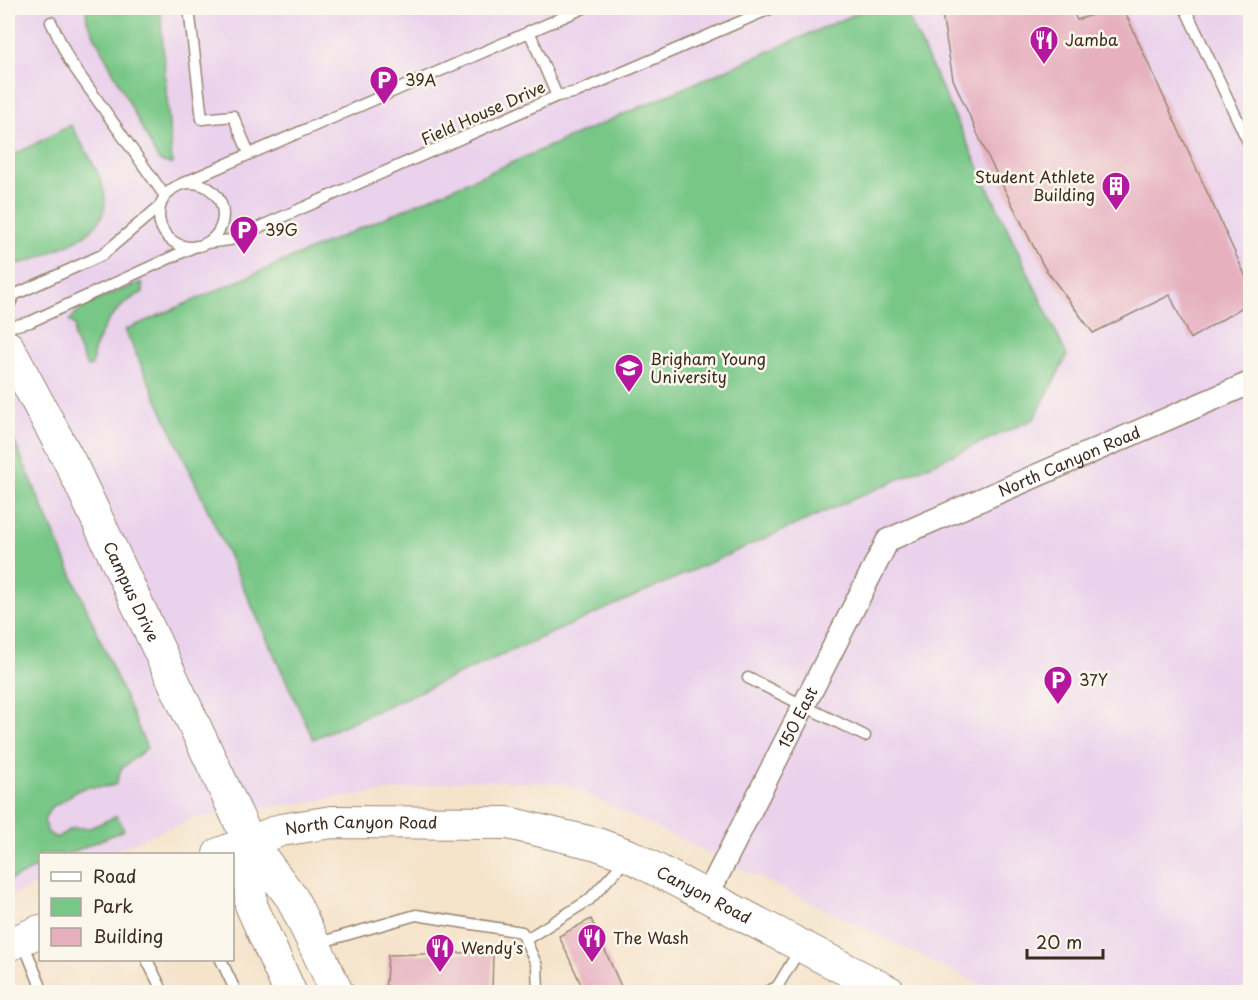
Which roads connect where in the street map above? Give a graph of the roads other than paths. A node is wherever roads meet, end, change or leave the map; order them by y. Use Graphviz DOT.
graph roads {
  1 [pos="189,8"];
  2 [pos="584,8"];
  3 [pos="772,8"];
  4 [pos="1185,8"];
  5 [pos="51,22"];
  6 [pos="529,31"];
  7 [pos="557,96"];
  8 [pos="1251,146"];
  9 [pos="249,153"];
  10 [pos="181,184"];
  11 [pos="163,201"];
  12 [pos="201,245"];
  13 [pos="8,308"];
  14 [pos="8,327"];
  15 [pos="8,347"];
  16 [pos="1251,383"];
  17 [pos="888,540"];
  18 [pos="748,678"];
  19 [pos="804,705"];
  20 [pos="865,736"];
  21 [pos="508,823"];
  22 [pos="249,841"];
  23 [pos="223,853"];
  24 [pos="630,856"];
  25 [pos="707,896"];
  26 [pos="23,938"];
  27 [pos="525,940"];
  28 [pos="314,944"];
  29 [pos="802,946"];
  30 [pos="147,961"];
  31 [pos="221,961"];
  32 [pos="287,991"];
  33 [pos="43,993"];
  34 [pos="163,993"];
  35 [pos="236,993"];
  36 [pos="337,993"];
  37 [pos="538,993"];
  38 [pos="766,993"];
  39 [pos="889,993"];
  1 -- 9 [label="lane"];
  2 -- 6 [label="lane"];
  3 -- 7 [label="lane, Field House Drive"];
  4 -- 8 [label="lane"];
  5 -- 11 [label="lane"];
  6 -- 7 [label="lane"];
  6 -- 9 [label="lane"];
  7 -- 12 [label="lane, Field House Drive"];
  9 -- 10 [label="lane"];
  10 -- 11 [label="lane"];
  10 -- 12 [label="lane"];
  11 -- 12 [label="lane"];
  11 -- 13 [label="lane"];
  12 -- 14 [label="lane, Field House Drive"];
  15 -- 22 [label="main road, Campus Drive"];
  16 -- 17 [label="street, North Canyon Road"];
  17 -- 19 [label="street, 150 East"];
  18 -- 19 [label="lane"];
  19 -- 20 [label="lane"];
  19 -- 25 [label="street, 150 East"];
  21 -- 22 [label="main road, North Canyon Road"];
  21 -- 24 [label="main road, Canyon Road"];
  22 -- 23 [label="main road, North Canyon Road"];
  22 -- 28 [label="main road"];
  22 -- 32 [label="main road"];
  24 -- 25 [label="main road, Canyon Road"];
  24 -- 27 [label="lane"];
  25 -- 29 [label="main road, Canyon Road"];
  26 -- 33 [label="lane"];
  27 -- 28 [label="lane"];
  27 -- 37 [label="lane"];
  28 -- 36 [label="main road"];
  29 -- 38 [label="lane"];
  29 -- 39 [label="main road, Canyon Road"];
  30 -- 34 [label="lane"];
  31 -- 35 [label="lane"];
}
